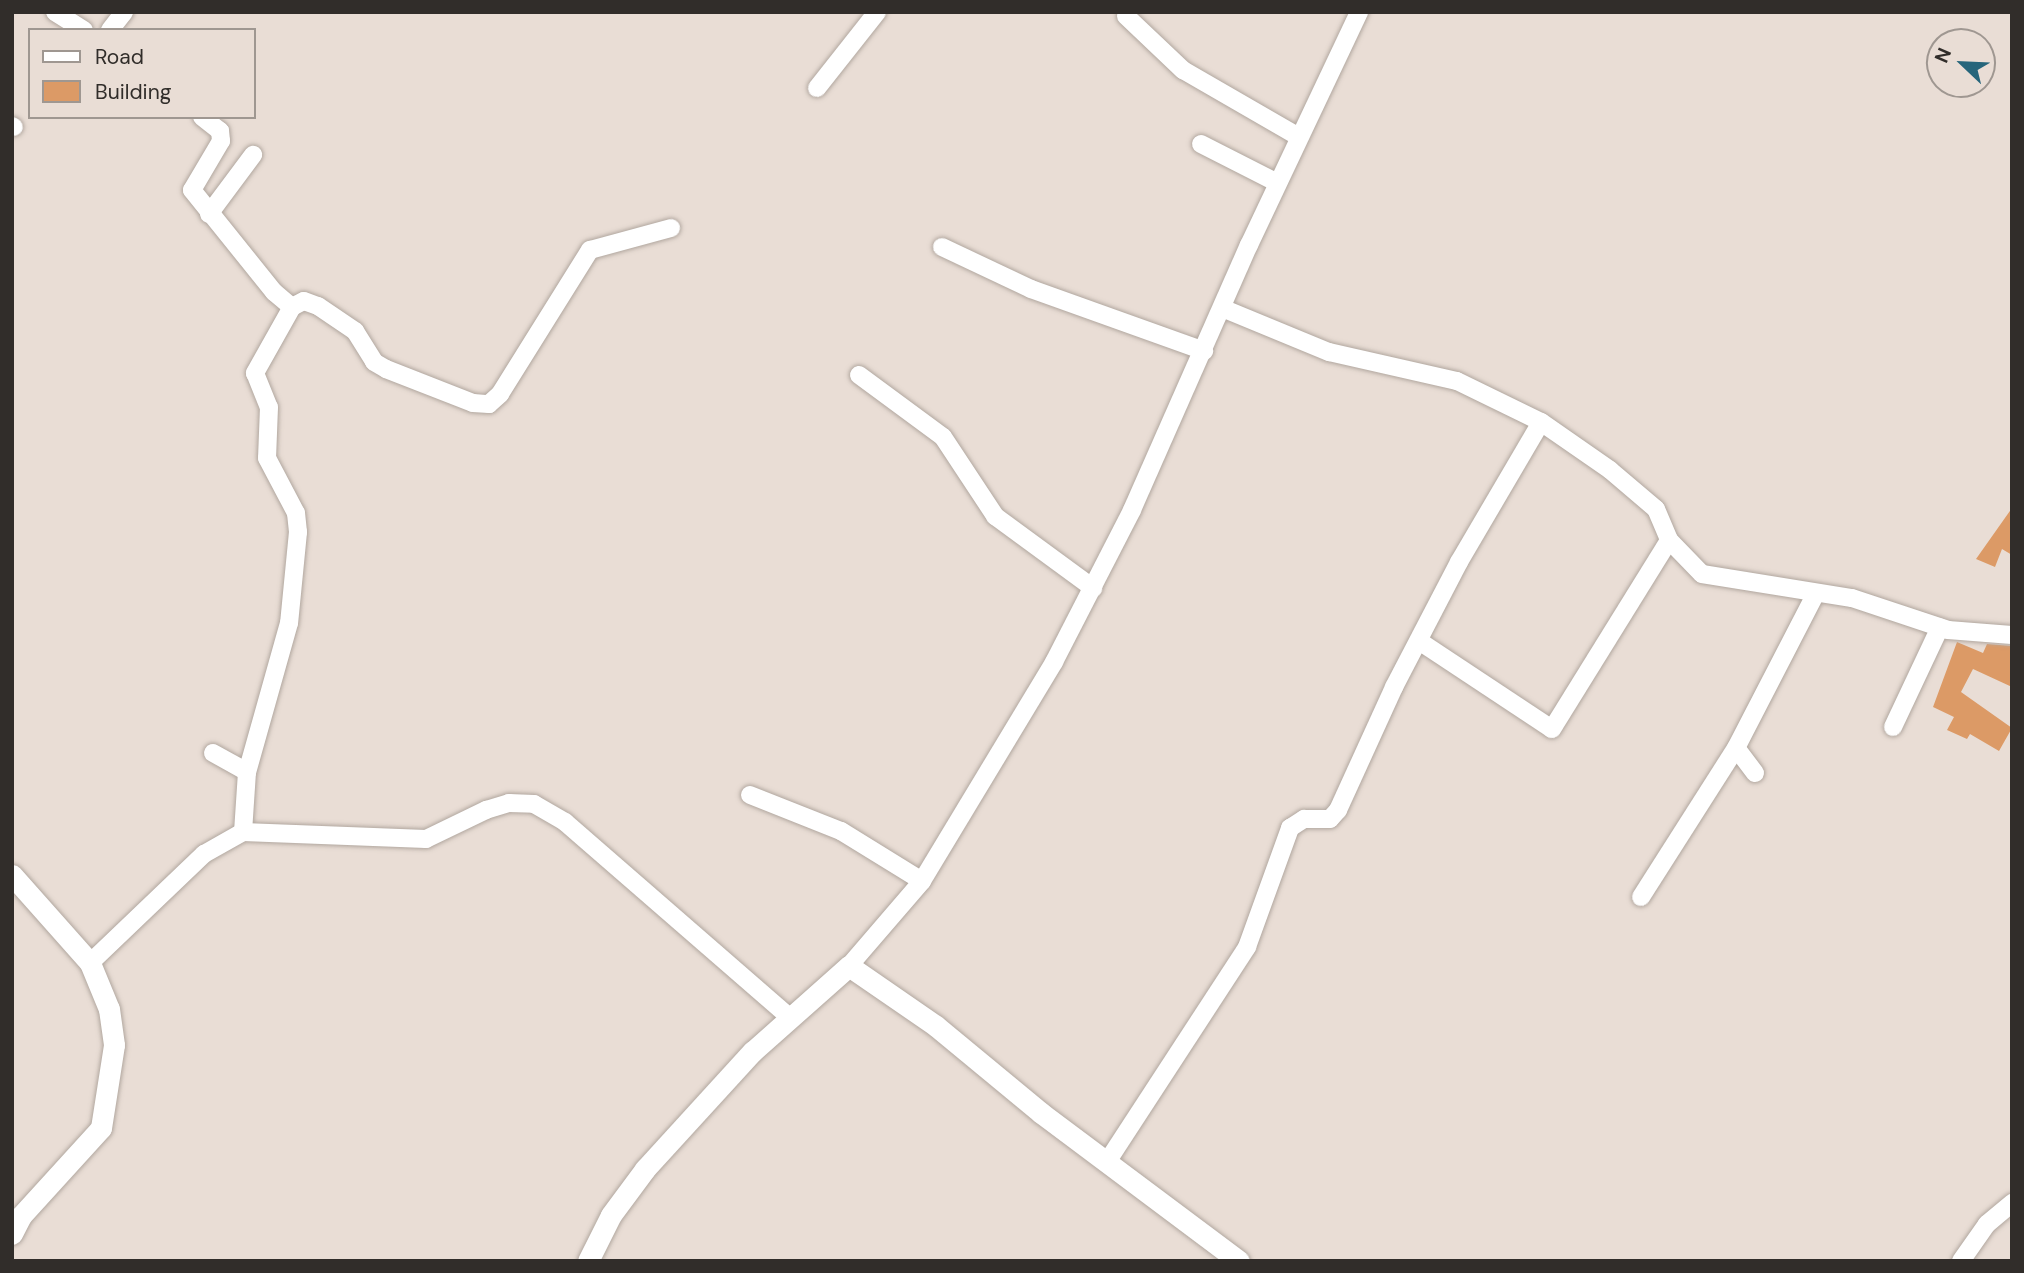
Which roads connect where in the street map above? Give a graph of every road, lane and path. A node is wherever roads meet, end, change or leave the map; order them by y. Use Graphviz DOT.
graph roads {
  1 [pos="55,12"];
  2 [pos="124,12"];
  3 [pos="877,12"];
  4 [pos="1359,12"];
  5 [pos="1126,16"];
  6 [pos="81,28"];
  7 [pos="112,28"];
  8 [pos="817,88"];
  9 [pos="204,119"];
  10 [pos="1299,137"];
  11 [pos="1201,144"];
  12 [pos="253,155"];
  13 [pos="1278,183"];
  14 [pos="209,214"];
  15 [pos="671,228"];
  16 [pos="942,247"];
  17 [pos="292,307"];
  18 [pos="1222,308"];
  19 [pos="1203,351"];
  20 [pos="859,375"];
  21 [pos="1541,422"];
  22 [pos="1669,540"];
  23 [pos="1093,588"];
  24 [pos="1816,593"];
  25 [pos="1940,627"];
  26 [pos="2012,635"];
  27 [pos="1419,641"];
  28 [pos="1893,727"];
  29 [pos="1736,748"];
  30 [pos="213,752"];
  31 [pos="247,772"];
  32 [pos="1755,773"];
  33 [pos="750,795"];
  34 [pos="243,832"];
  35 [pos="12,875"];
  36 [pos="922,881"];
  37 [pos="1641,897"];
  38 [pos="90,963"];
  39 [pos="849,966"];
  40 [pos="789,1017"];
  41 [pos="1107,1162"];
  42 [pos="2012,1203"];
  43 [pos="12,1234"];
  44 [pos="588,1261"];
  45 [pos="1238,1261"];
  46 [pos="1961,1261"];
  1 -- 6 [label="street"];
  2 -- 7 [label="street"];
  3 -- 8 [label="street"];
  4 -- 10 [label="street"];
  5 -- 10 [label="street"];
  9 -- 14 [label="street"];
  10 -- 13 [label="street"];
  11 -- 13 [label="street"];
  12 -- 14 [label="street"];
  13 -- 18 [label="street"];
  14 -- 17 [label="street"];
  15 -- 17 [label="street"];
  16 -- 19 [label="street"];
  17 -- 31 [label="street"];
  18 -- 19 [label="street"];
  18 -- 21 [label="street"];
  19 -- 23 [label="street"];
  20 -- 23 [label="street"];
  21 -- 22 [label="street"];
  21 -- 27 [label="street"];
  22 -- 24 [label="street"];
  22 -- 27 [label="street"];
  23 -- 36 [label="street"];
  24 -- 25 [label="street"];
  24 -- 29 [label="street"];
  25 -- 26 [label="street"];
  25 -- 28 [label="street"];
  27 -- 41 [label="street"];
  29 -- 32 [label="street"];
  29 -- 37 [label="street"];
  30 -- 31 [label="street"];
  31 -- 34 [label="street"];
  33 -- 36 [label="street"];
  34 -- 38 [label="street"];
  34 -- 40 [label="street"];
  35 -- 38 [label="street"];
  36 -- 39 [label="street"];
  38 -- 43 [label="street"];
  39 -- 40 [label="street"];
  39 -- 41 [label="street"];
  40 -- 44 [label="street"];
  41 -- 45 [label="street"];
  42 -- 46 [label="street"];
}
